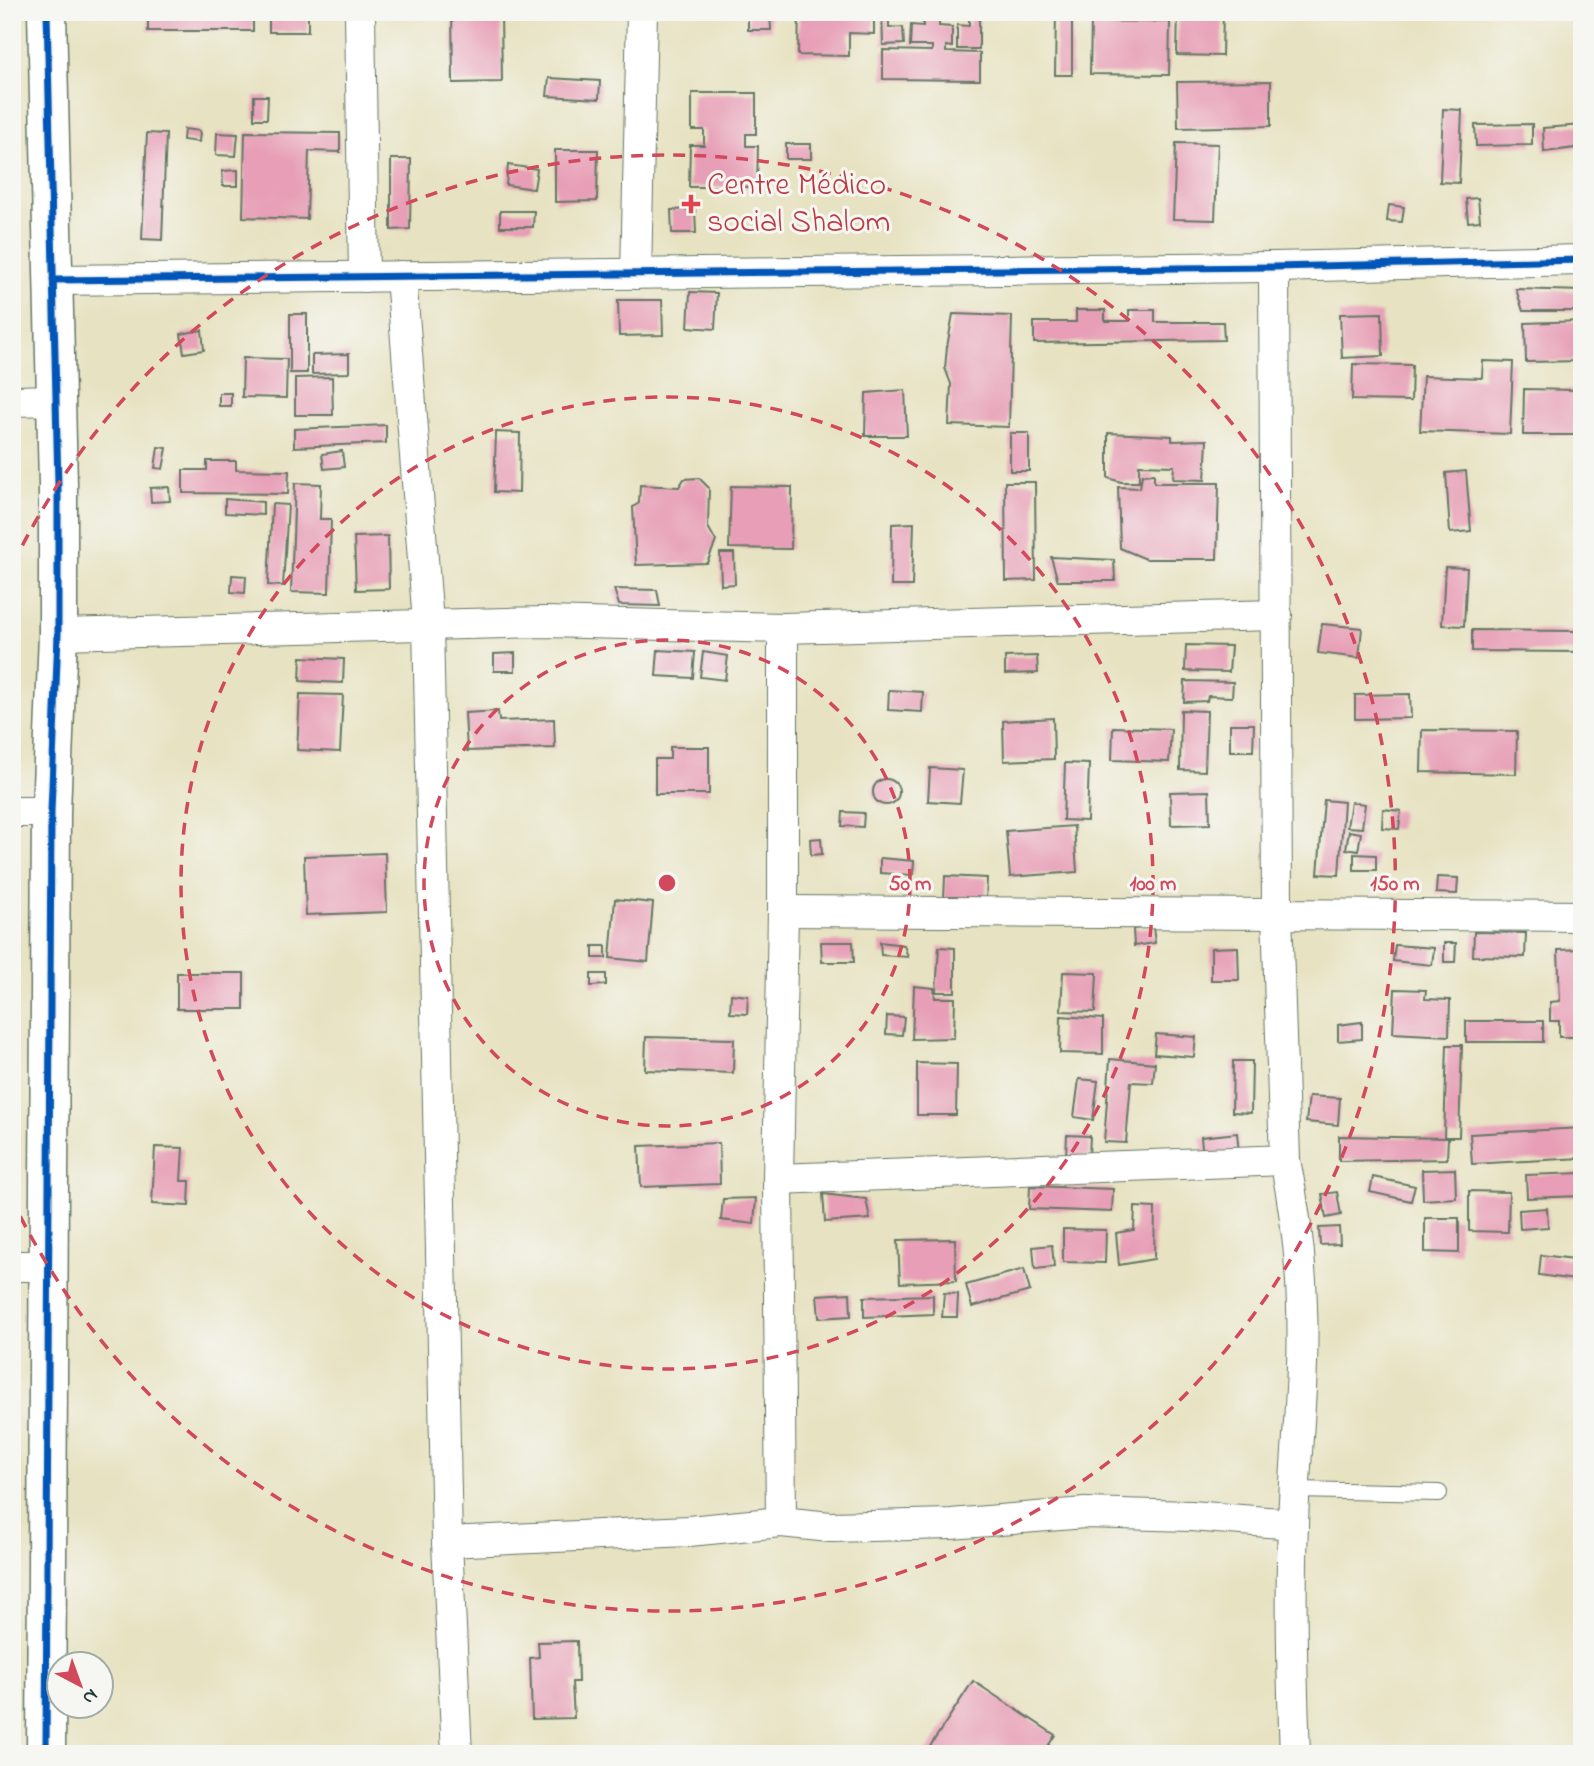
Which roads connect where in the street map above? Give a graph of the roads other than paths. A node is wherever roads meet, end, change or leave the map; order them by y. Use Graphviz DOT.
graph roads {
  1 [pos="47,12"];
  2 [pos="360,12"];
  3 [pos="642,12"];
  4 [pos="1582,260"];
  5 [pos="1274,267"];
  6 [pos="636,274"];
  7 [pos="401,276"];
  8 [pos="364,277"];
  9 [pos="53,280"];
  10 [pos="56,400"];
  11 [pos="12,401"];
  12 [pos="1276,615"];
  13 [pos="428,623"];
  14 [pos="783,628"];
  15 [pos="58,634"];
  16 [pos="12,812"];
  17 [pos="51,813"];
  18 [pos="783,911"];
  19 [pos="1276,913"];
  20 [pos="1582,916"];
  21 [pos="1285,1160"];
  22 [pos="778,1180"];
  23 [pos="31,1266"];
  24 [pos="1295,1490"];
  25 [pos="1439,1493"];
  26 [pos="781,1522"];
  27 [pos="1293,1524"];
  28 [pos="447,1542"];
  29 [pos="46,1754"];
  30 [pos="457,1754"];
  31 [pos="1295,1754"];
  1 -- 9 [label="street"];
  2 -- 8 [label="street"];
  3 -- 6 [label="street"];
  4 -- 5 [label="street"];
  5 -- 6 [label="street"];
  5 -- 12 [label="street"];
  6 -- 7 [label="street"];
  7 -- 8 [label="street"];
  7 -- 13 [label="street"];
  8 -- 9 [label="street"];
  9 -- 10 [label="street"];
  10 -- 11 [label="street"];
  10 -- 15 [label="street"];
  12 -- 14 [label="street"];
  12 -- 19 [label="street"];
  13 -- 14 [label="street"];
  13 -- 15 [label="street"];
  13 -- 28 [label="street"];
  14 -- 18 [label="street"];
  15 -- 17 [label="street"];
  16 -- 17 [label="street"];
  17 -- 23 [label="street"];
  18 -- 19 [label="street"];
  18 -- 22 [label="street"];
  19 -- 20 [label="street"];
  19 -- 21 [label="street"];
  21 -- 22 [label="street"];
  21 -- 24 [label="street"];
  22 -- 26 [label="street"];
  23 -- 29 [label="street"];
  24 -- 25 [label="lane"];
  24 -- 27 [label="street"];
  26 -- 27 [label="street"];
  26 -- 28 [label="street"];
  27 -- 31 [label="street"];
  28 -- 30 [label="street"];
}
